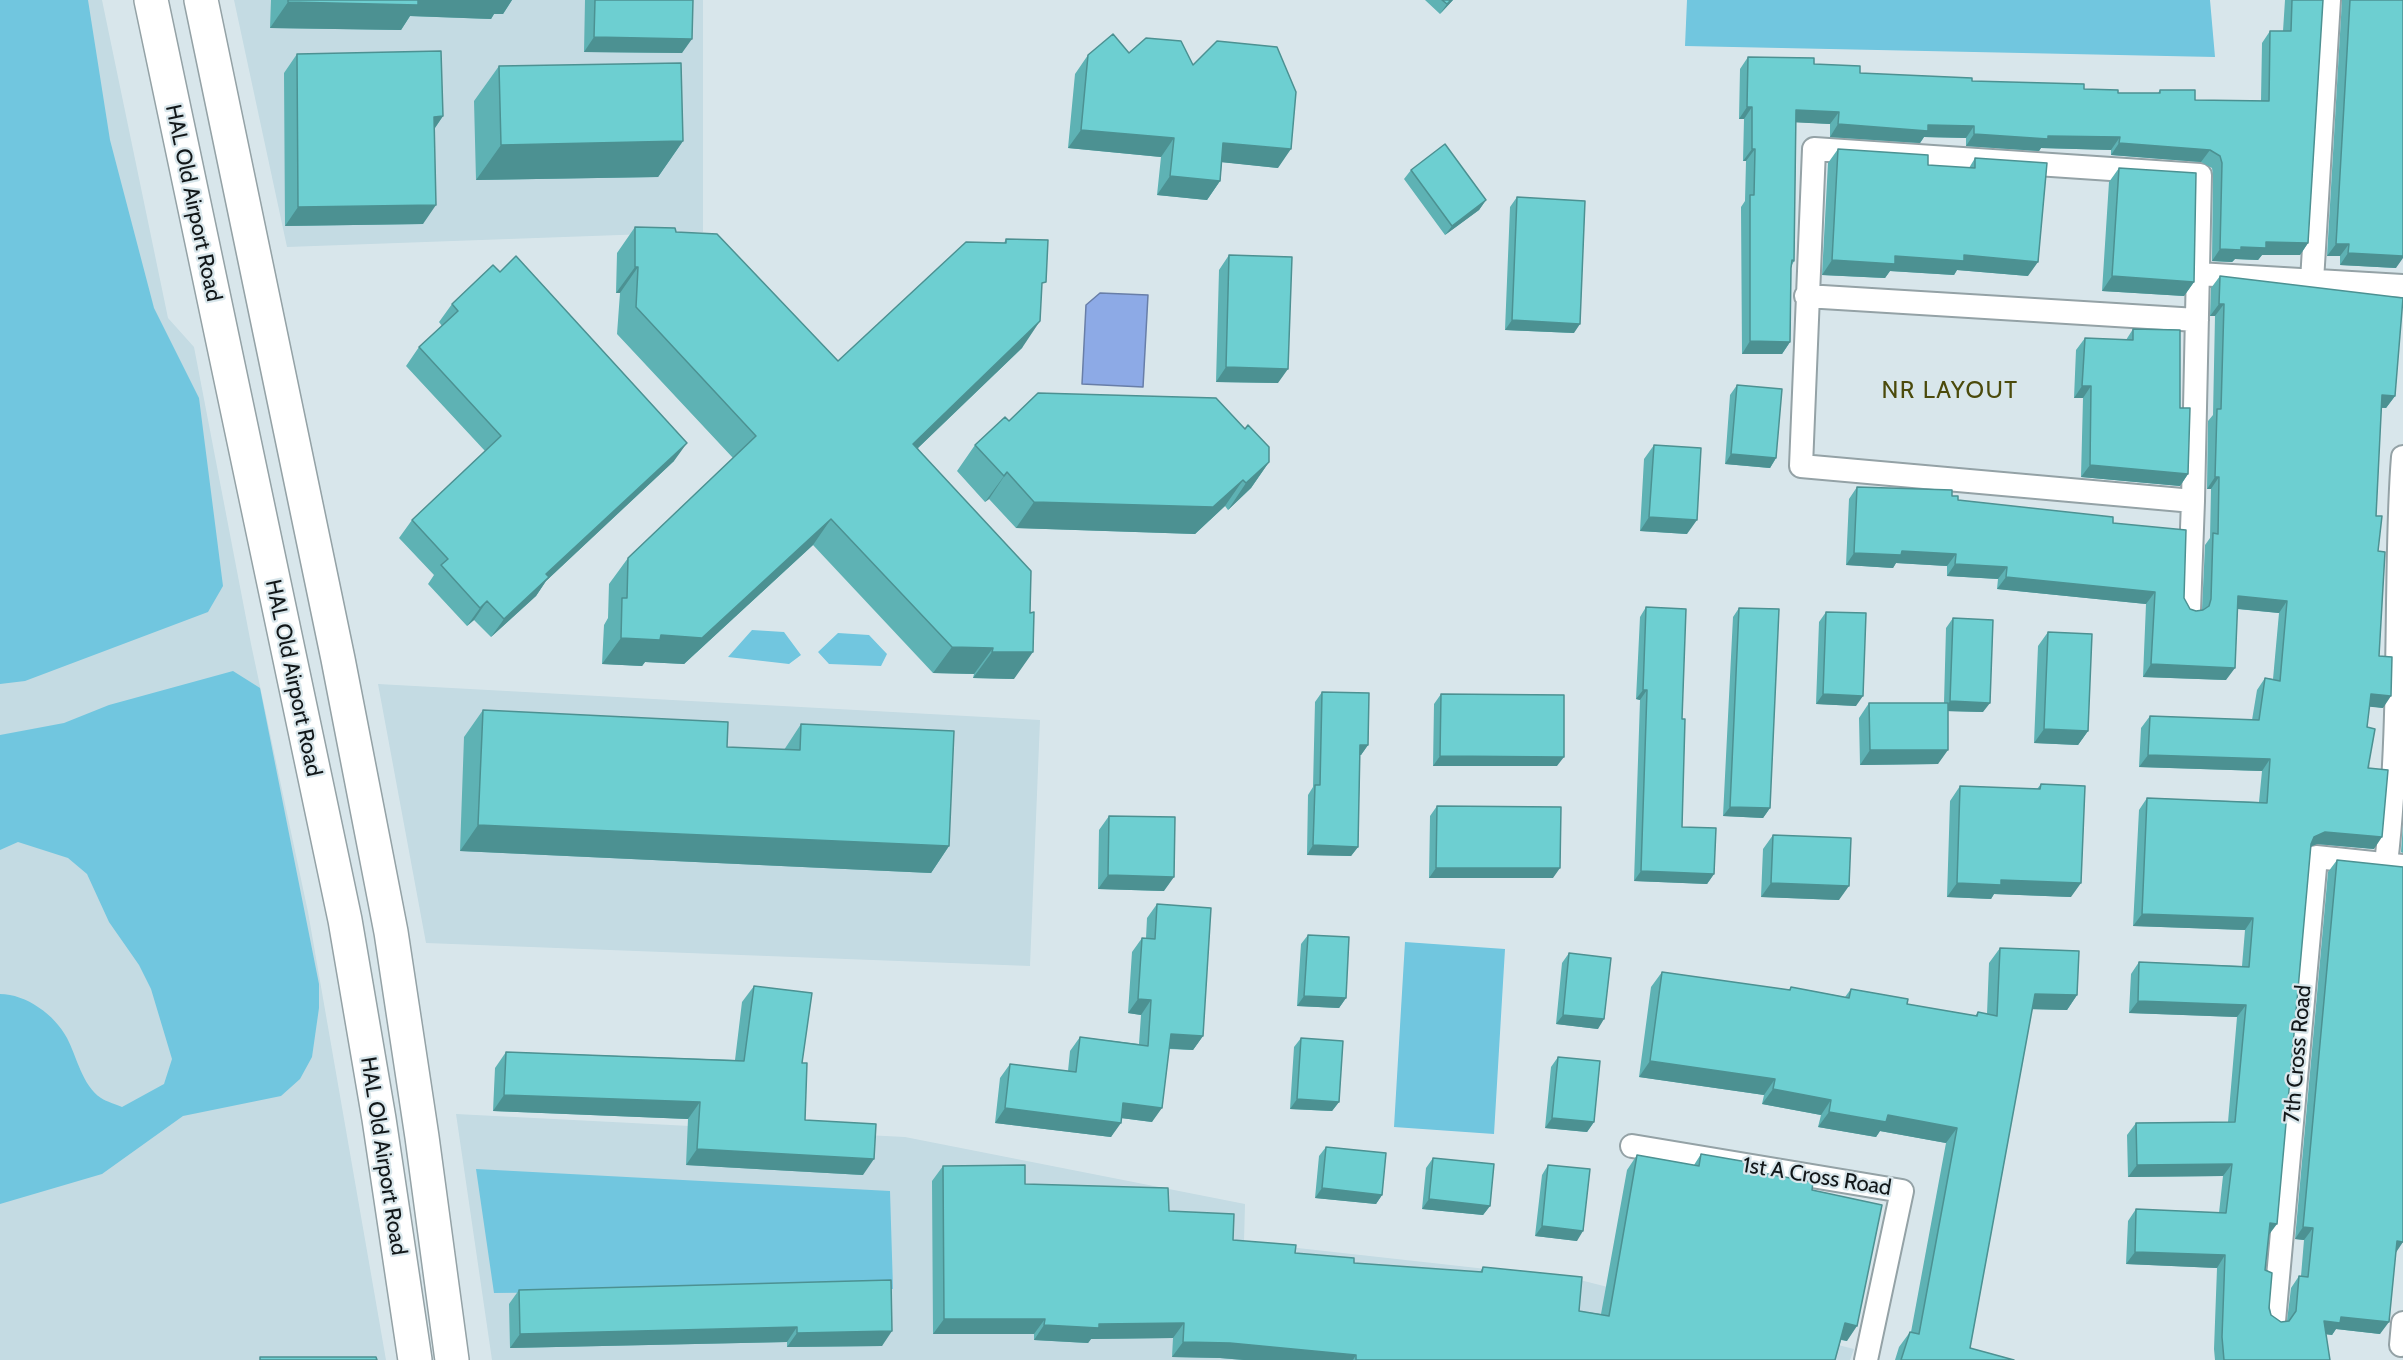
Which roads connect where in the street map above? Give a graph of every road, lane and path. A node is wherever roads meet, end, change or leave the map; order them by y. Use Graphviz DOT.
graph roads {
  1 [pos="151,0"];
  2 [pos="201,0"];
  3 [pos="2329,0"];
  4 [pos="2198,274"];
  5 [pos="2312,281"];
  6 [pos="2403,286"];
  7 [pos="1806,296"];
  8 [pos="2197,320"];
  9 [pos="2403,466"];
  10 [pos="2193,501"];
  11 [pos="2401,549"];
  12 [pos="2188,610"];
  13 [pos="2400,725"];
  14 [pos="2398,803"];
  15 [pos="2394,865"];
  16 [pos="1632,1146"];
  17 [pos="2274,1321"];
  18 [pos="415,1360"];
  19 [pos="452,1360"];
  20 [pos="1866,1360"];
  1 -- 18 [label="main road, HAL Old Airport Road"];
  2 -- 19 [label="main road, HAL Old Airport Road"];
  3 -- 5 [label="street"];
  4 -- 5 [label="street"];
  4 -- 7 [label="street"];
  4 -- 8 [label="street"];
  5 -- 6 [label="street"];
  7 -- 8 [label="street"];
  7 -- 10 [label="street"];
  8 -- 10 [label="street"];
  9 -- 11 [label="street"];
  10 -- 12 [label="street"];
  11 -- 13 [label="street"];
  13 -- 14 [label="street"];
  14 -- 15 [label="street"];
  15 -- 17 [label="street, 7th Cross Road"];
  16 -- 20 [label="street, 1st A Cross Road"];
}
